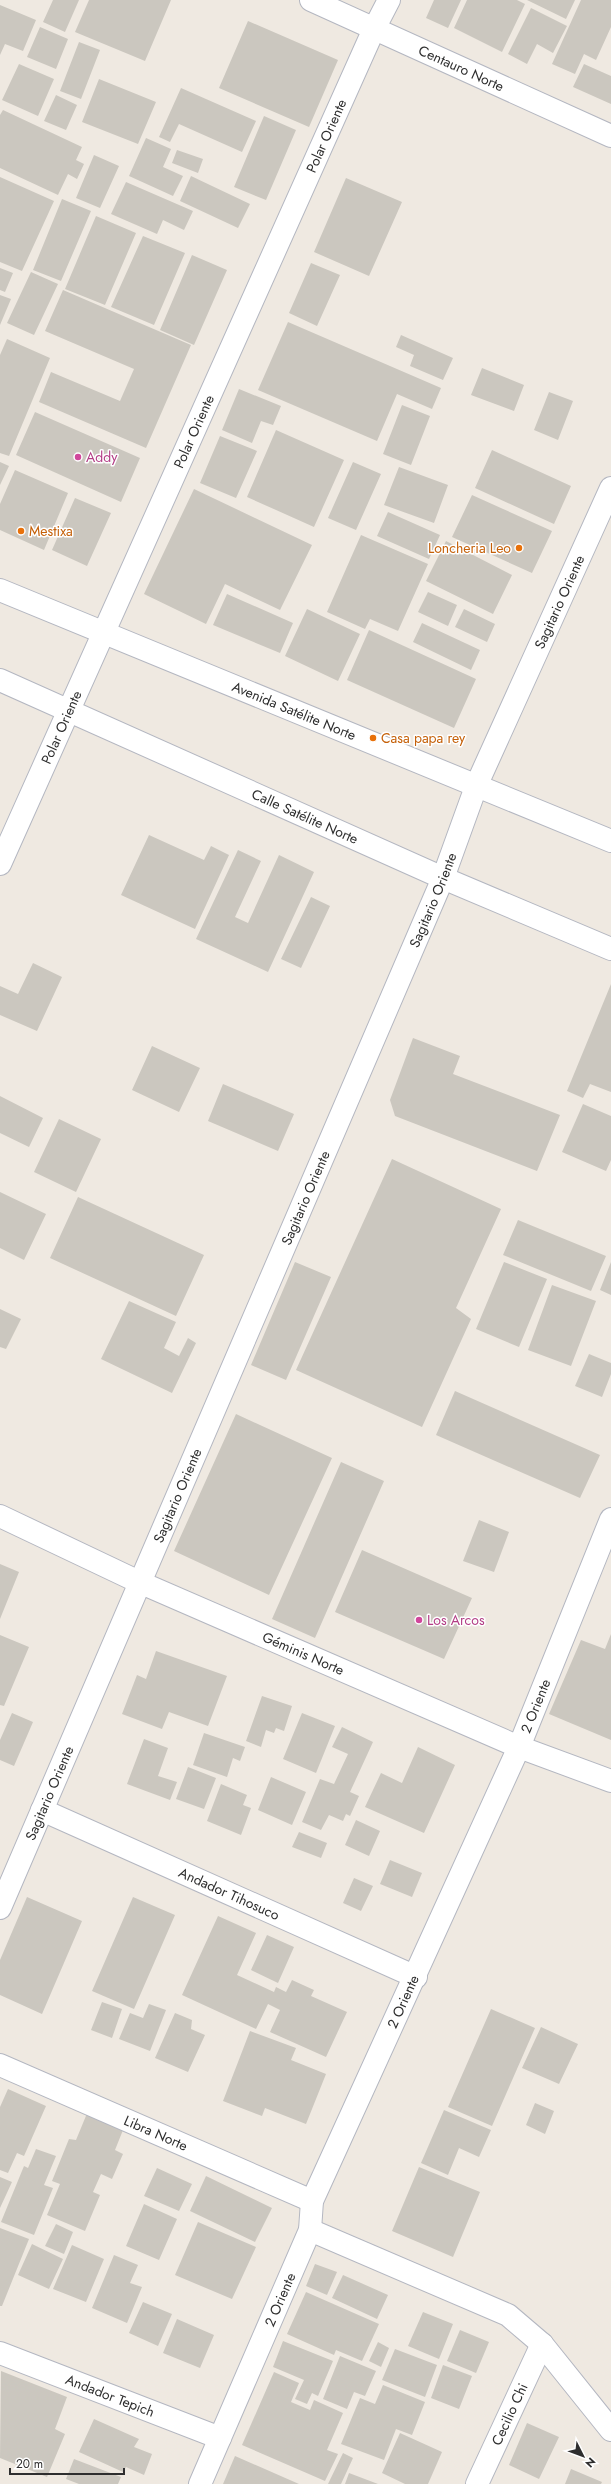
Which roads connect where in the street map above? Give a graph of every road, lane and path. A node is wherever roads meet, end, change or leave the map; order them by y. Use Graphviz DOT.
graph roads {
  1 [pos="311,0"];
  2 [pos="389,0"];
  3 [pos="374,29"];
  4 [pos="611,136"];
  5 [pos="611,488"];
  6 [pos="0,590"];
  7 [pos="103,634"];
  8 [pos="0,680"];
  9 [pos="69,710"];
  10 [pos="477,784"];
  11 [pos="611,840"];
  12 [pos="0,864"];
  13 [pos="443,878"];
  14 [pos="611,949"];
  15 [pos="0,1516"];
  16 [pos="611,1519"];
  17 [pos="139,1582"];
  18 [pos="519,1747"];
  19 [pos="611,1781"];
  20 [pos="42,1810"];
  21 [pos="0,1908"];
  22 [pos="416,1977"];
  23 [pos="0,2065"];
  24 [pos="312,2201"];
  25 [pos="310,2230"];
  26 [pos="542,2344"];
  27 [pos="0,2353"];
  28 [pos="611,2430"];
  29 [pos="220,2438"];
  30 [pos="200,2484"];
  31 [pos="477,2484"];
  1 -- 3 [label="street, Centauro Norte"];
  2 -- 3 [label="street, Polar Oriente"];
  3 -- 4 [label="street, Centauro Norte"];
  3 -- 7 [label="street, Polar Oriente"];
  5 -- 10 [label="street, Sagitario Oriente"];
  6 -- 7 [label="street, Avenida Satélite Norte"];
  7 -- 9 [label="street, Polar Oriente"];
  7 -- 10 [label="street, Avenida Satélite Norte"];
  8 -- 9 [label="street, Calle Satélite Norte"];
  9 -- 12 [label="street, Polar Oriente"];
  9 -- 13 [label="street, Calle Satélite Norte"];
  10 -- 11 [label="street, Avenida Satélite Norte"];
  10 -- 13 [label="street, Sagitario Oriente"];
  13 -- 14 [label="street, Calle Satélite Norte"];
  13 -- 17 [label="street, Sagitario Oriente"];
  15 -- 17 [label="street, Géminis Norte"];
  16 -- 18 [label="street, 2 Oriente"];
  17 -- 18 [label="street, Géminis Norte"];
  17 -- 20 [label="street, Sagitario Oriente"];
  18 -- 19 [label="street, Géminis Norte"];
  18 -- 22 [label="street, 2 Oriente"];
  20 -- 21 [label="street, Sagitario Oriente"];
  20 -- 22 [label="street, Andador Tihosuco"];
  22 -- 24 [label="street, 2 Oriente"];
  23 -- 24 [label="street, Libra Norte"];
  24 -- 25 [label="street, 2 Oriente"];
  25 -- 26 [label="street"];
  25 -- 29 [label="street, 2 Oriente"];
  26 -- 28 [label="street"];
  26 -- 31 [label="street, Cecilio Chi"];
  27 -- 29 [label="street, Andador Tepich"];
  29 -- 30 [label="street, 2 Oriente"];
}
